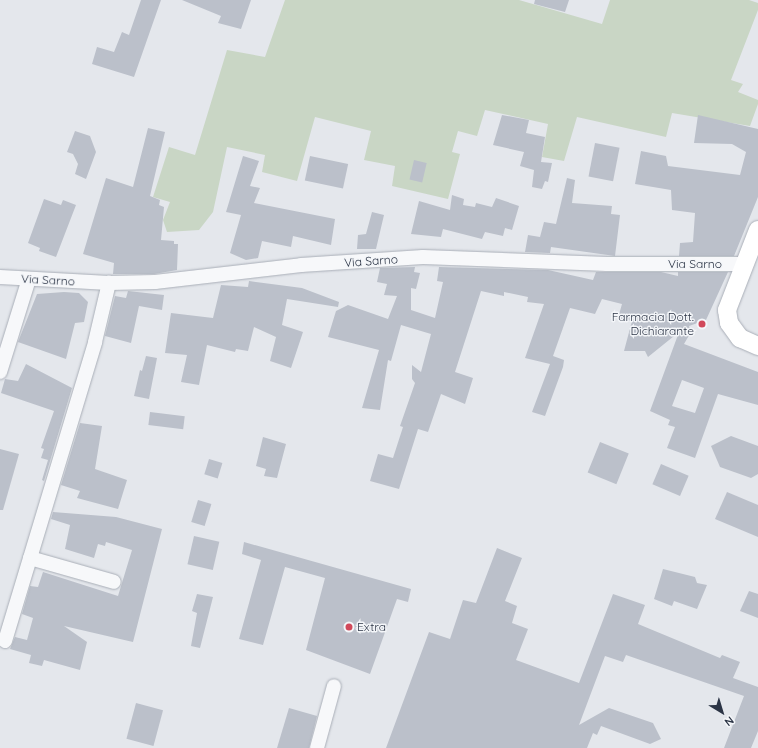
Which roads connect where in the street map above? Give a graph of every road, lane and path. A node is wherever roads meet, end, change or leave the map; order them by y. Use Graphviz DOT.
graph roads {
  1 [pos="758,230"];
  2 [pos="744,264"];
  3 [pos="0,277"];
  4 [pos="29,279"];
  5 [pos="109,283"];
  6 [pos="758,346"];
  7 [pos="0,372"];
  8 [pos="30,558"];
  9 [pos="114,582"];
  10 [pos="6,641"];
  11 [pos="334,686"];
  12 [pos="318,748"];
  1 -- 2 [label="main road"];
  2 -- 5 [label="street, Via Sarno"];
  2 -- 6 [label="main road"];
  3 -- 4 [label="street, Via Sarno"];
  4 -- 5 [label="street, Via Sarno"];
  4 -- 7 [label="street"];
  5 -- 8 [label="street"];
  8 -- 9 [label="street"];
  8 -- 10 [label="street"];
  11 -- 12 [label="street"];
}
